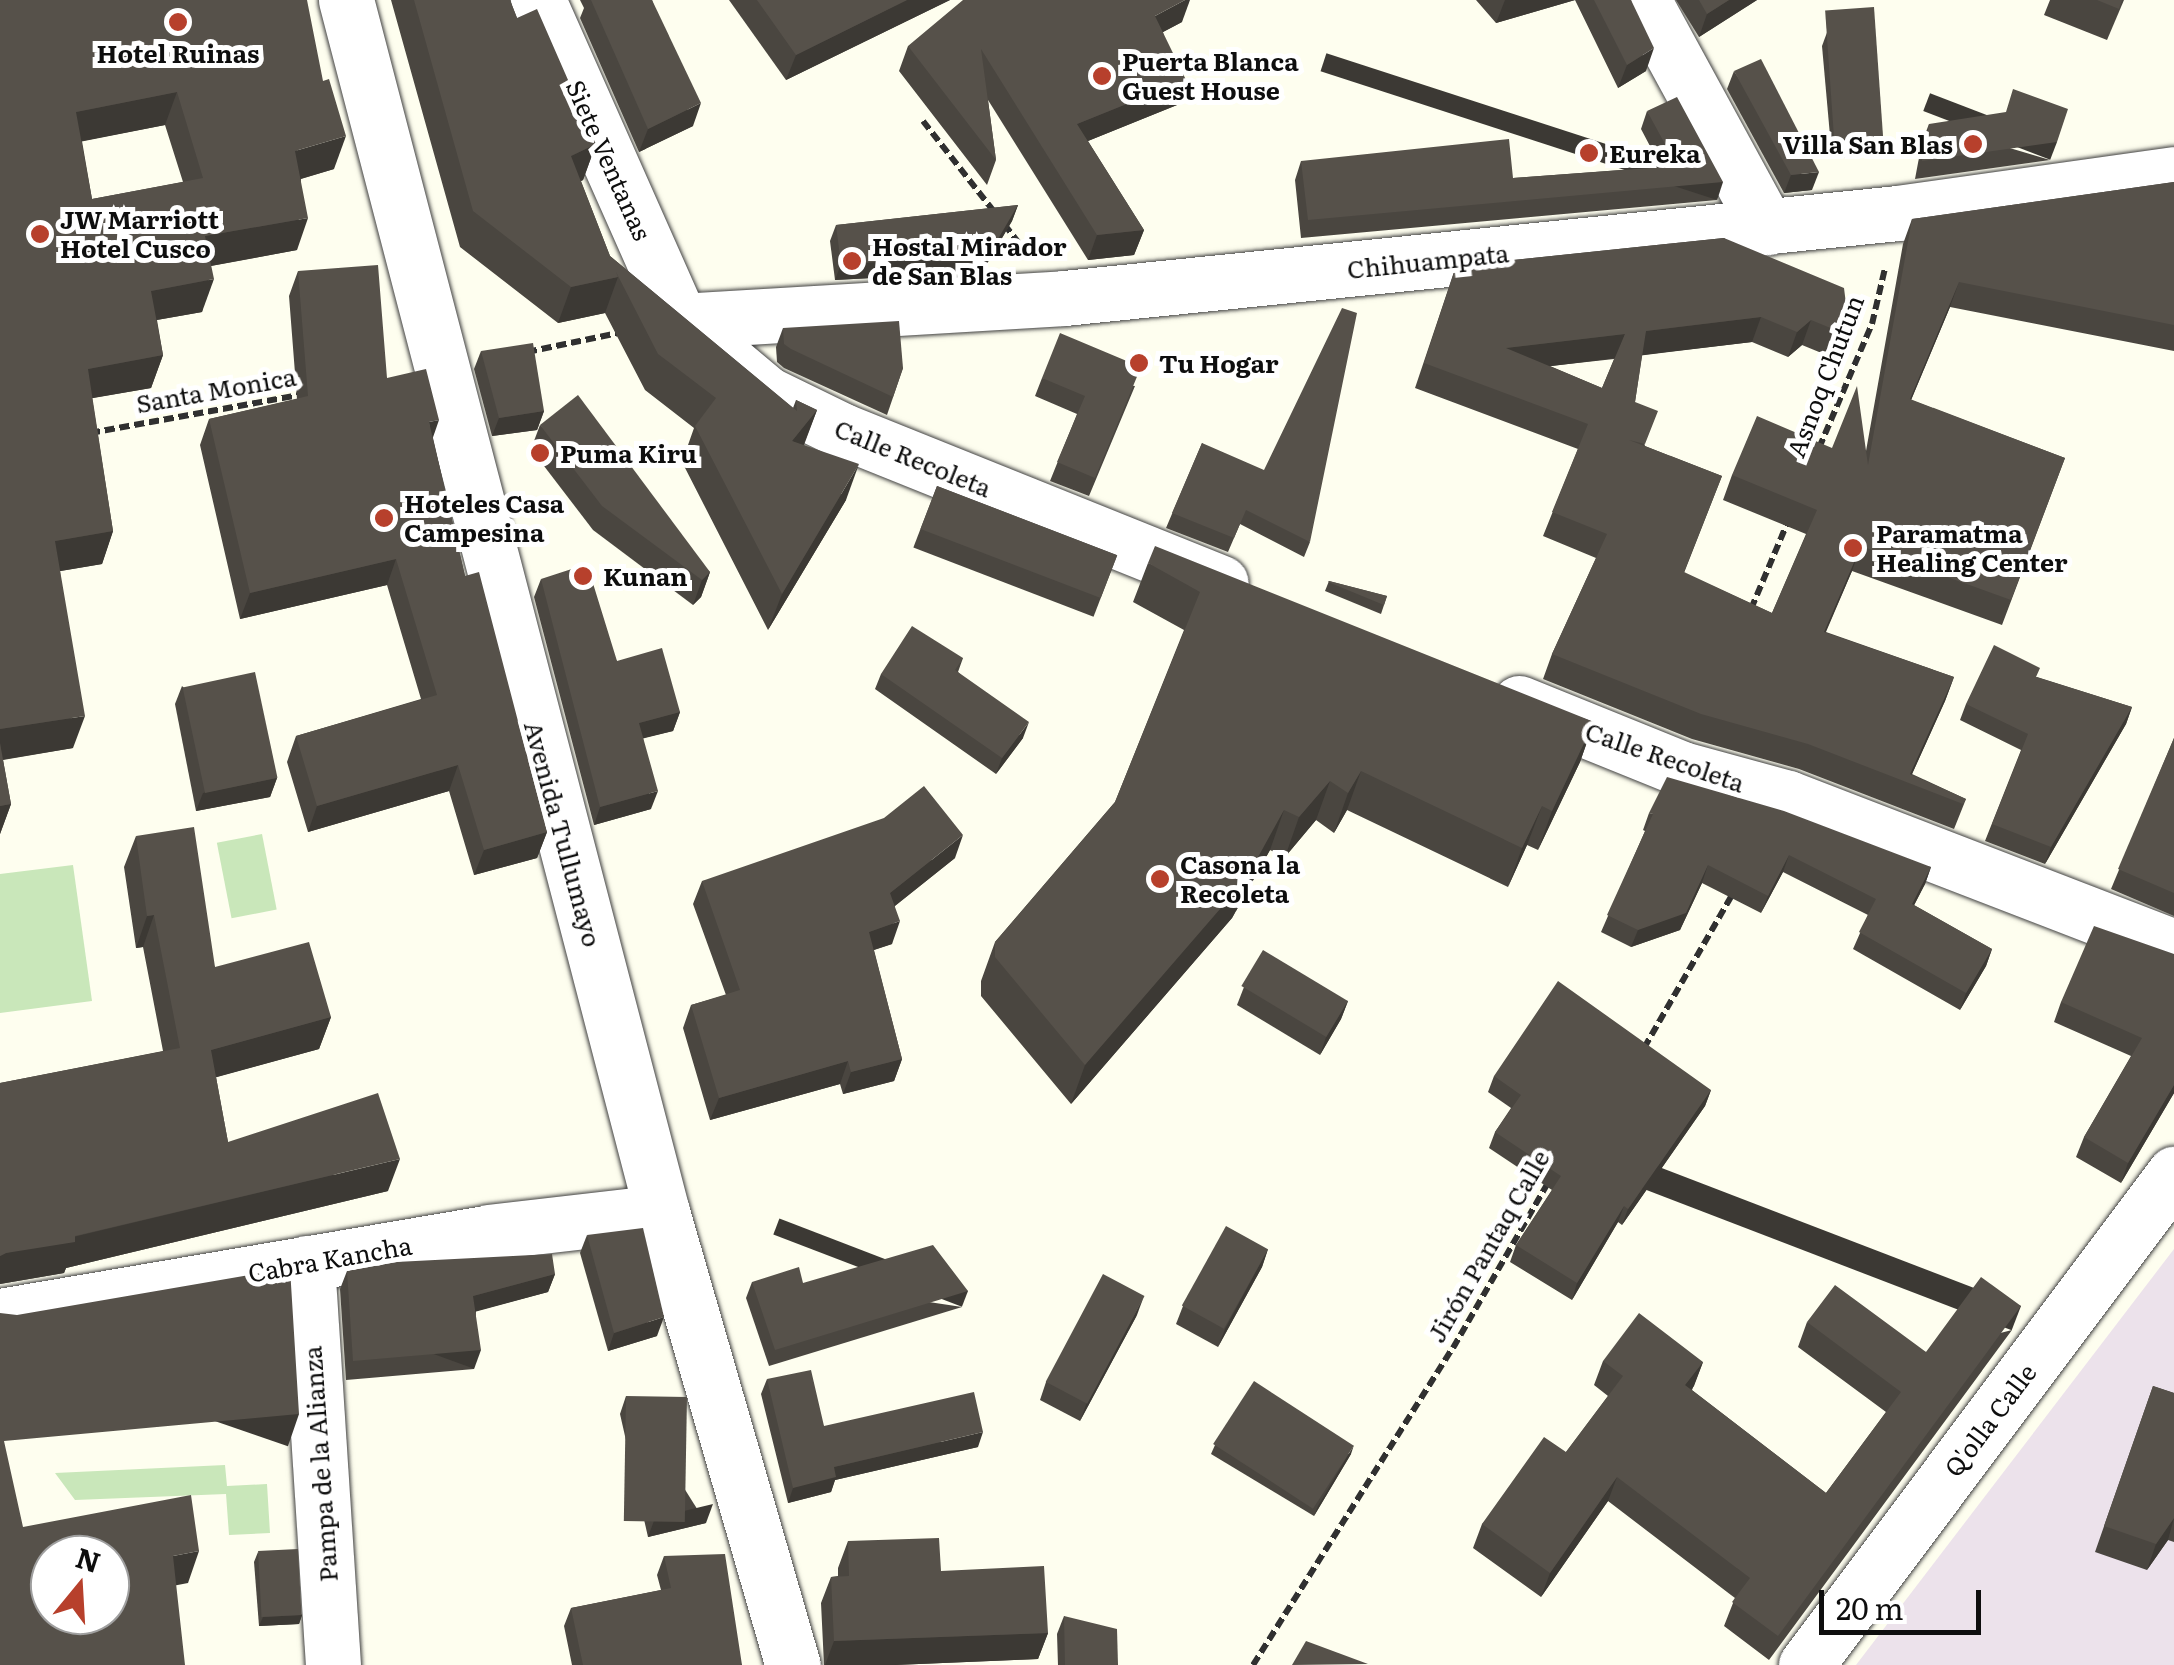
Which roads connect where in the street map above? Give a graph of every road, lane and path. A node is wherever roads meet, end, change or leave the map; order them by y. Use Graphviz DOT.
graph roads {
  1 [pos="346,0"];
  2 [pos="538,0"];
  3 [pos="1643,0"];
  4 [pos="923,121"];
  5 [pos="2174,174"];
  6 [pos="1898,213"];
  7 [pos="1768,227"];
  8 [pos="1064,298"];
  9 [pos="680,321"];
  10 [pos="440,369"];
  11 [pos="306,394"];
  12 [pos="76,436"];
  13 [pos="1811,467"];
  14 [pos="1796,502"];
  15 [pos="1263,600"];
  16 [pos="1743,627"];
  17 [pos="1464,681"];
  18 [pos="1739,882"];
  19 [pos="2174,948"];
  20 [pos="1642,1050"];
  21 [pos="1557,1167"];
  22 [pos="2174,1174"];
  23 [pos="662,1212"];
  24 [pos="308,1263"];
  25 [pos="0,1316"];
  26 [pos="332,1665"];
  27 [pos="793,1665"];
  28 [pos="1253,1665"];
  29 [pos="1806,1665"];
  1 -- 10 [label="street, Avenida Tullumayo"];
  2 -- 9 [label="street, Siete Ventanas"];
  3 -- 7 [label="street"];
  4 -- 8 [label="path"];
  5 -- 6 [label="street, Chihuampata"];
  6 -- 7 [label="street, Chihuampata"];
  6 -- 13 [label="path, Asnoq Chutun"];
  7 -- 8 [label="street, Chihuampata"];
  8 -- 9 [label="street, Chihuampata"];
  9 -- 10 [label="path"];
  9 -- 15 [label="street, Calle Recoleta"];
  10 -- 23 [label="street, Avenida Tullumayo"];
  11 -- 12 [label="path, Santa Monica"];
  14 -- 16 [label="path"];
  17 -- 19 [label="street, Calle Recoleta"];
  18 -- 20 [label="path"];
  21 -- 28 [label="path, Jirón Pantaq Calle"];
  22 -- 29 [label="street, Q'olla Calle"];
  23 -- 24 [label="street, Cabra Kancha"];
  23 -- 27 [label="street, Avenida Tullumayo"];
  24 -- 25 [label="street, Cabra Kancha"];
  24 -- 26 [label="street, Pampa de la Alianza"];
}
